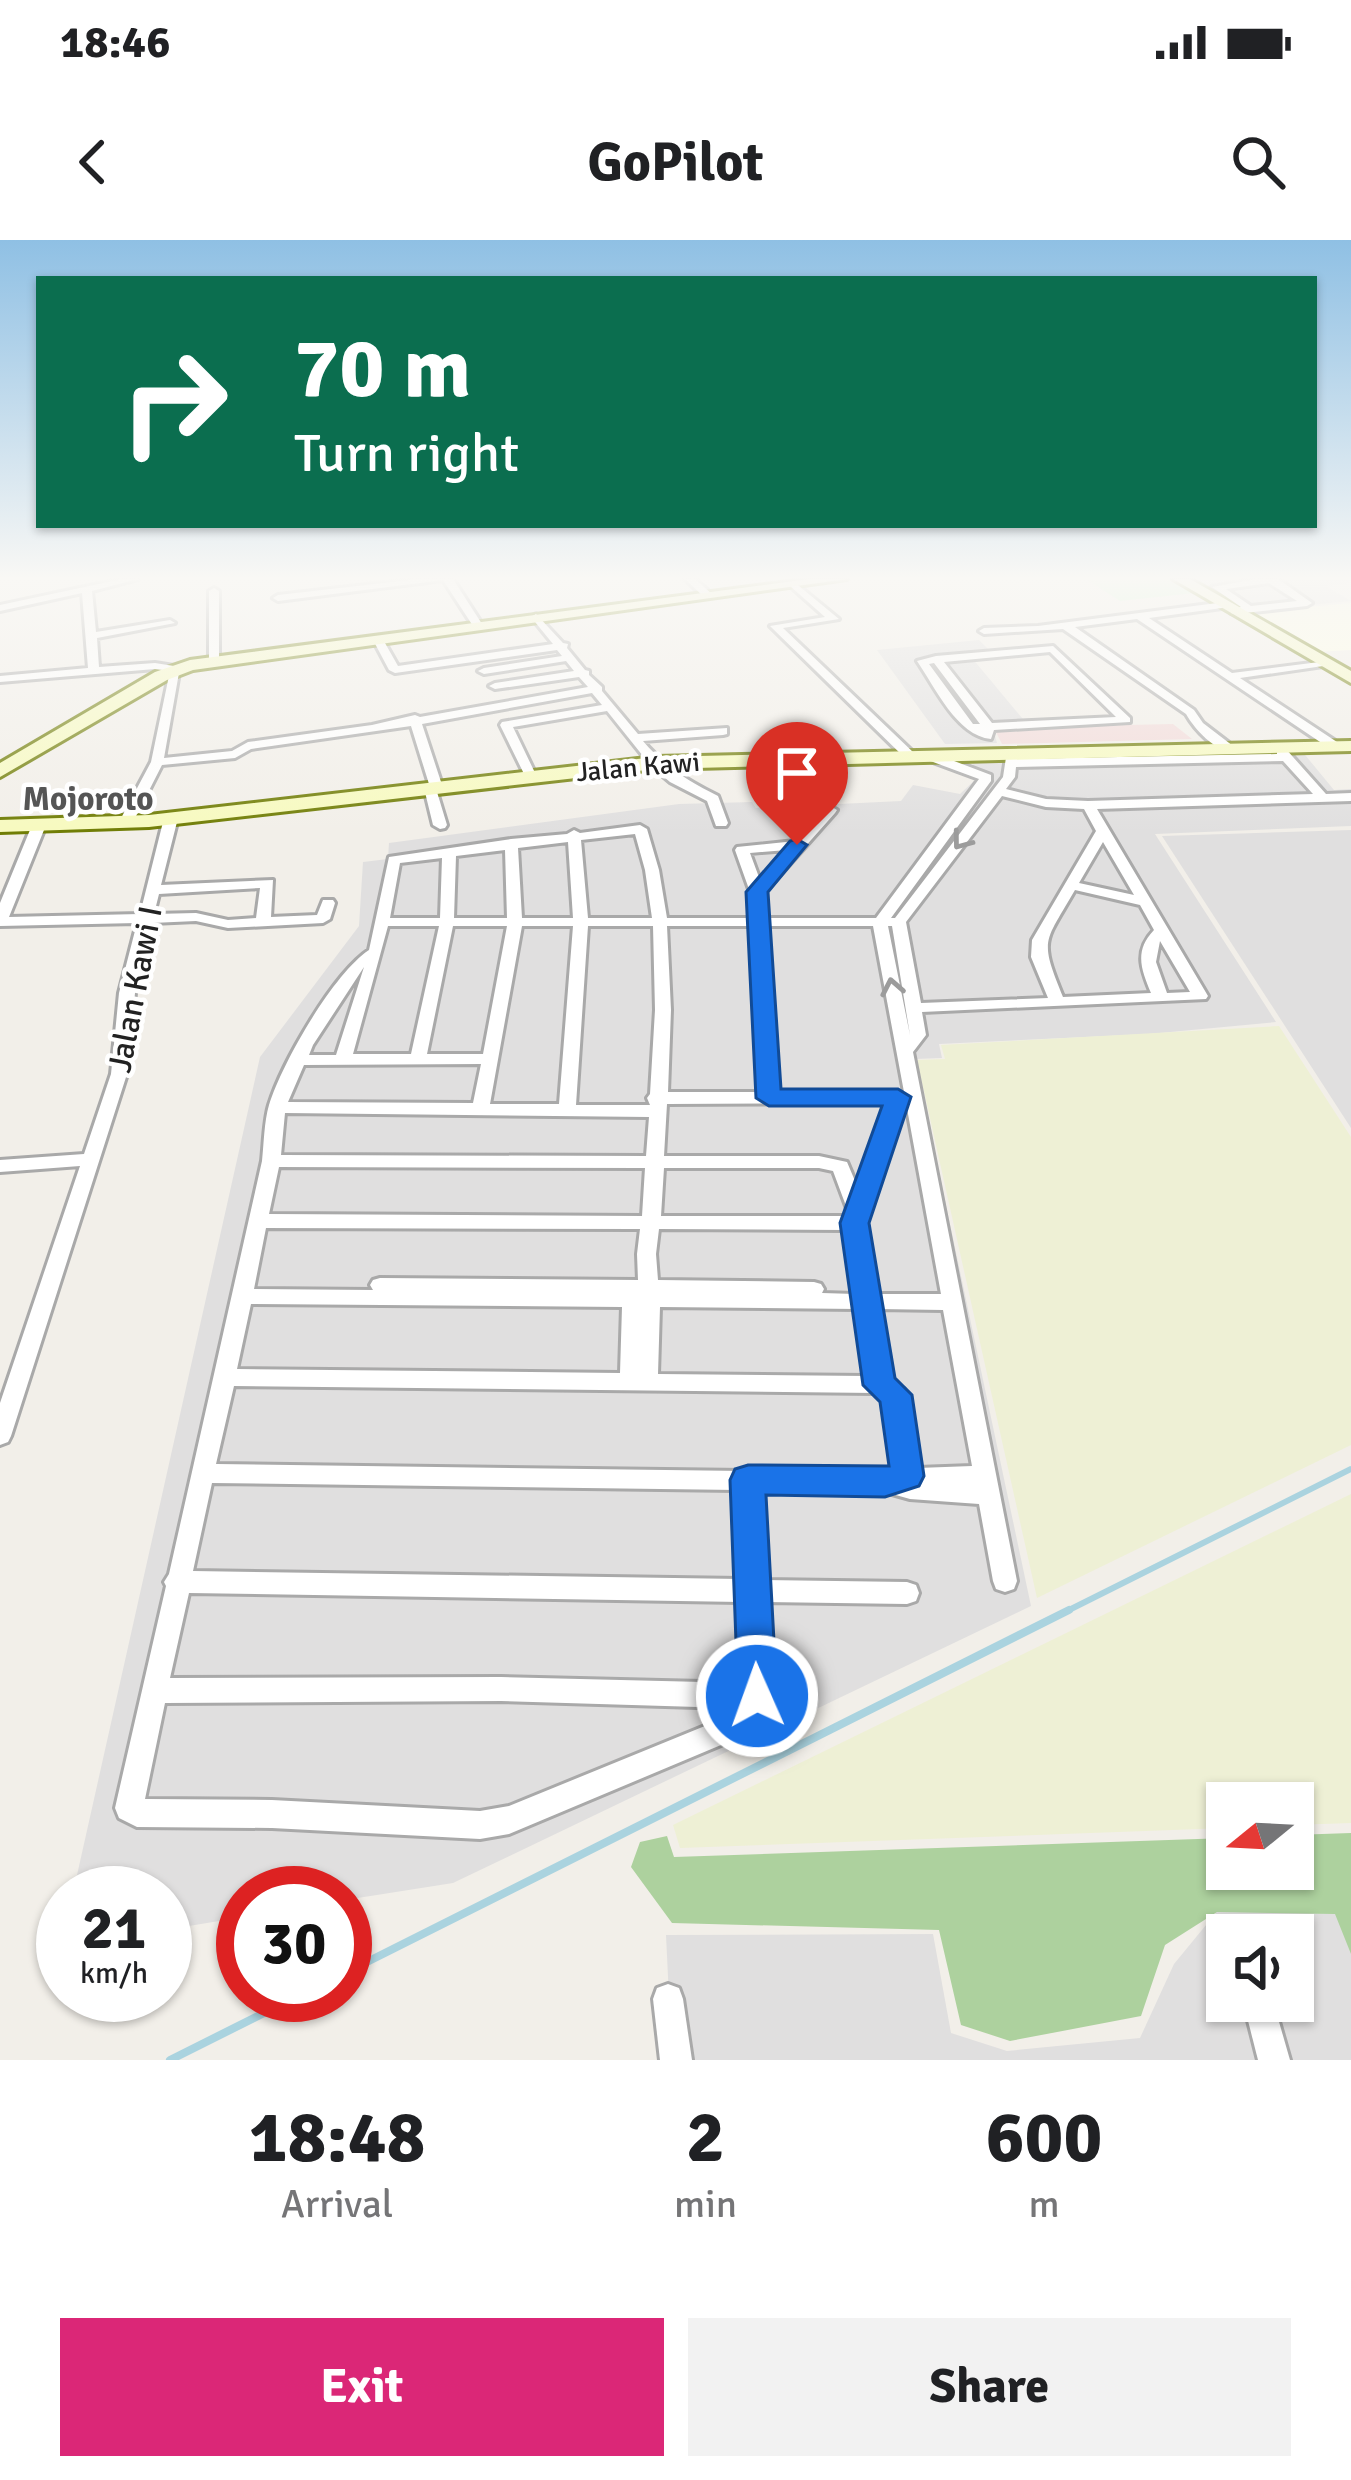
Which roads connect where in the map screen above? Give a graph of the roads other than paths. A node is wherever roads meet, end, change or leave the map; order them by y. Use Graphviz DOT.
graph roads {
  1 [pos="94,664"];
  2 [pos="200,664"];
  3 [pos="392,664"];
  4 [pos="450,664"];
  5 [pos="514,664"];
  6 [pos="578,664"];
  7 [pos="816,664"];
  8 [pos="922,664"];
  9 [pos="940,664"];
  10 [pos="1068,664"];
  11 [pos="1122,664"];
  12 [pos="1212,664"];
  13 [pos="1316,664"];
  14 [pos="176,669"];
  15 [pos="94,670"];
  16 [pos="484,671"];
  17 [pos="585,673"];
  18 [pos="1231,676"];
  19 [pos="0,679"];
  20 [pos="495,686"];
  21 [pos="598,689"];
  22 [pos="612,707"];
  23 [pos="415,719"];
  24 [pos="723,731"];
  25 [pos="636,738"];
  26 [pos="999,747"];
  27 [pos="1343,747"];
  28 [pos="1229,749"];
  29 [pos="1281,752"];
  30 [pos="920,756"];
  31 [pos="157,762"];
  32 [pos="655,763"];
  33 [pos="0,771"];
  34 [pos="531,777"];
  35 [pos="433,788"];
  36 [pos="999,791"];
  37 [pos="1351,797"];
  38 [pos="1324,799"];
  39 [pos="968,805"];
  40 [pos="1088,805"];
  41 [pos="985,808"];
  42 [pos="830,810"];
  43 [pos="171,818"];
  44 [pos="126,822"];
  45 [pos="721,823"];
  46 [pos="39,825"];
  47 [pos="440,825"];
  48 [pos="0,826"];
  49 [pos="1102,832"];
  50 [pos="574,834"];
  51 [pos="511,843"];
  52 [pos="797,845"];
  53 [pos="449,852"];
  54 [pos="1072,884"];
  55 [pos="153,890"];
  56 [pos="757,892"];
  57 [pos="1144,902"];
  58 [pos="328,903"];
  59 [pos="144,918"];
  60 [pos="0,921"];
  61 [pos="262,922"];
  62 [pos="382,922"];
  63 [pos="447,922"];
  64 [pos="880,922"];
  65 [pos="899,922"];
  66 [pos="515,923"];
  67 [pos="581,924"];
  68 [pos="760,924"];
  69 [pos="662,925"];
  70 [pos="1162,931"];
  71 [pos="376,952"];
  72 [pos="1161,998"];
  73 [pos="1057,1001"];
  74 [pos="913,1008"];
  75 [pos="904,1052"];
  76 [pos="343,1059"];
  77 [pos="418,1059"];
  78 [pos="488,1059"];
  79 [pos="298,1060"];
  80 [pos="906,1097"];
  81 [pos="769,1098"];
  82 [pos="656,1104"];
  83 [pos="481,1107"];
  84 [pos="277,1108"];
  85 [pos="567,1109"];
  86 [pos="92,1159"];
  87 [pos="271,1161"];
  88 [pos="654,1163"];
  89 [pos="0,1166"];
  90 [pos="855,1217"];
  91 [pos="258,1221"];
  92 [pos="652,1222"];
  93 [pos="242,1290"];
  94 [pos="642,1290"];
  95 [pos="864,1296"];
  96 [pos="952,1296"];
  97 [pos="11,1367"];
  98 [pos="225,1377"];
  99 [pos="638,1382"];
  100 [pos="880,1385"];
  101 [pos="0,1436"];
  102 [pos="202,1473"];
  103 [pos="748,1480"];
  104 [pos="901,1482"];
  105 [pos="988,1485"];
  106 [pos="1005,1581"];
  107 [pos="176,1582"];
  108 [pos="753,1590"];
  109 [pos="907,1593"];
  110 [pos="152,1691"];
  111 [pos="757,1696"];
  112 [pos="668,1999"];
  113 [pos="1264,2022"];
  114 [pos="676,2060"];
  115 [pos="1274,2060"];
  1 -- 15 [label="street"];
  2 -- 14 [label="main road"];
  3 -- 4 [label="street"];
  5 -- 16 [label="street"];
  6 -- 17 [label="street"];
  7 -- 30 [label="street"];
  8 -- 26 [label="street"];
  9 -- 26 [label="street"];
  10 -- 26 [label="street"];
  11 -- 28 [label="street"];
  12 -- 18 [label="street"];
  13 -- 18 [label="street"];
  14 -- 15 [label="street"];
  14 -- 31 [label="street"];
  14 -- 33 [label="main road"];
  15 -- 19 [label="street"];
  17 -- 20 [label="street"];
  17 -- 21 [label="street"];
  18 -- 27 [label="street"];
  21 -- 22 [label="street"];
  21 -- 23 [label="street"];
  22 -- 25 [label="street"];
  22 -- 34 [label="street"];
  23 -- 31 [label="street"];
  23 -- 35 [label="street"];
  24 -- 25 [label="street"];
  25 -- 32 [label="street"];
  26 -- 28 [label="main road, Jalan Kawi"];
  26 -- 29 [label="street"];
  26 -- 30 [label="main road, Jalan Kawi"];
  26 -- 36 [label="street"];
  27 -- 29 [label="main road, Jalan Kawi"];
  28 -- 29 [label="main road, Jalan Kawi"];
  29 -- 38 [label="street"];
  30 -- 32 [label="main road, Jalan Kawi"];
  30 -- 39 [label="street"];
  31 -- 44 [label="street"];
  32 -- 34 [label="main road, Jalan Kawi"];
  32 -- 45 [label="street"];
  34 -- 35 [label="main road, Jalan Kawi"];
  35 -- 43 [label="main road, Jalan Kawi"];
  35 -- 47 [label="street"];
  36 -- 40 [label="street"];
  36 -- 41 [label="street"];
  37 -- 38 [label="street"];
  38 -- 40 [label="street"];
  39 -- 41 [label="street"];
  39 -- 64 [label="street"];
  40 -- 49 [label="street"];
  41 -- 65 [label="street, one-way"];
  42 -- 52 [label="street"];
  43 -- 44 [label="main road, Jalan Kawi"];
  43 -- 55 [label="street, Jalan Kawi I"];
  44 -- 46 [label="main road, Jalan Kawi"];
  46 -- 48 [label="main road, Jalan Kawi"];
  46 -- 60 [label="street"];
  49 -- 54 [label="street"];
  49 -- 57 [label="street"];
  50 -- 51 [label="street"];
  50 -- 67 [label="street"];
  50 -- 69 [label="street"];
  51 -- 53 [label="street"];
  51 -- 66 [label="street"];
  52 -- 56 [label="street"];
  52 -- 56 [label="street"];
  53 -- 62 [label="street"];
  53 -- 63 [label="street"];
  54 -- 57 [label="street"];
  54 -- 73 [label="street"];
  55 -- 59 [label="street, Jalan Kawi I"];
  55 -- 61 [label="street"];
  56 -- 68 [label="street"];
  57 -- 70 [label="street"];
  58 -- 61 [label="street"];
  59 -- 60 [label="street"];
  59 -- 61 [label="street"];
  59 -- 86 [label="street, Jalan Kawi I"];
  62 -- 63 [label="street"];
  62 -- 71 [label="street"];
  63 -- 66 [label="street"];
  63 -- 77 [label="street"];
  64 -- 65 [label="street"];
  64 -- 68 [label="street"];
  75 -- 64 [label="street, one-way"];
  65 -- 74 [label="street"];
  66 -- 67 [label="street"];
  66 -- 78 [label="street"];
  67 -- 69 [label="street"];
  67 -- 85 [label="street"];
  68 -- 69 [label="street"];
  68 -- 81 [label="street"];
  69 -- 82 [label="street"];
  70 -- 72 [label="street"];
  70 -- 72 [label="street"];
  71 -- 76 [label="street"];
  71 -- 79 [label="street"];
  72 -- 73 [label="street"];
  73 -- 74 [label="street"];
  74 -- 75 [label="street"];
  75 -- 80 [label="street"];
  76 -- 77 [label="street"];
  76 -- 79 [label="street"];
  77 -- 78 [label="street"];
  78 -- 83 [label="street"];
  79 -- 84 [label="street"];
  80 -- 81 [label="street"];
  80 -- 90 [label="street"];
  80 -- 96 [label="street"];
  81 -- 82 [label="street"];
  82 -- 85 [label="street"];
  82 -- 88 [label="street"];
  83 -- 84 [label="street"];
  83 -- 85 [label="street"];
  84 -- 87 [label="street"];
  86 -- 89 [label="street"];
  86 -- 97 [label="street, Jalan Kawi I"];
  87 -- 88 [label="street"];
  87 -- 91 [label="street"];
  88 -- 90 [label="street"];
  88 -- 92 [label="street"];
  90 -- 92 [label="street"];
  90 -- 95 [label="street"];
  91 -- 92 [label="street"];
  91 -- 93 [label="street"];
  92 -- 94 [label="street"];
  93 -- 94 [label="street"];
  93 -- 98 [label="street"];
  94 -- 95 [label="street"];
  94 -- 99 [label="street"];
  95 -- 96 [label="street"];
  95 -- 100 [label="street"];
  96 -- 105 [label="street"];
  97 -- 101 [label="street, Jalan Kawi I"];
  98 -- 99 [label="street"];
  98 -- 102 [label="street"];
  99 -- 100 [label="street"];
  100 -- 104 [label="street"];
  102 -- 103 [label="street"];
  102 -- 107 [label="street"];
  103 -- 104 [label="street"];
  103 -- 108 [label="street"];
  104 -- 105 [label="street"];
  105 -- 106 [label="street"];
  107 -- 108 [label="street"];
  107 -- 110 [label="street"];
  108 -- 109 [label="street"];
  108 -- 111 [label="street"];
  110 -- 111 [label="street"];
  110 -- 111 [label="street"];
  112 -- 114 [label="street"];
  113 -- 115 [label="street"];
}
